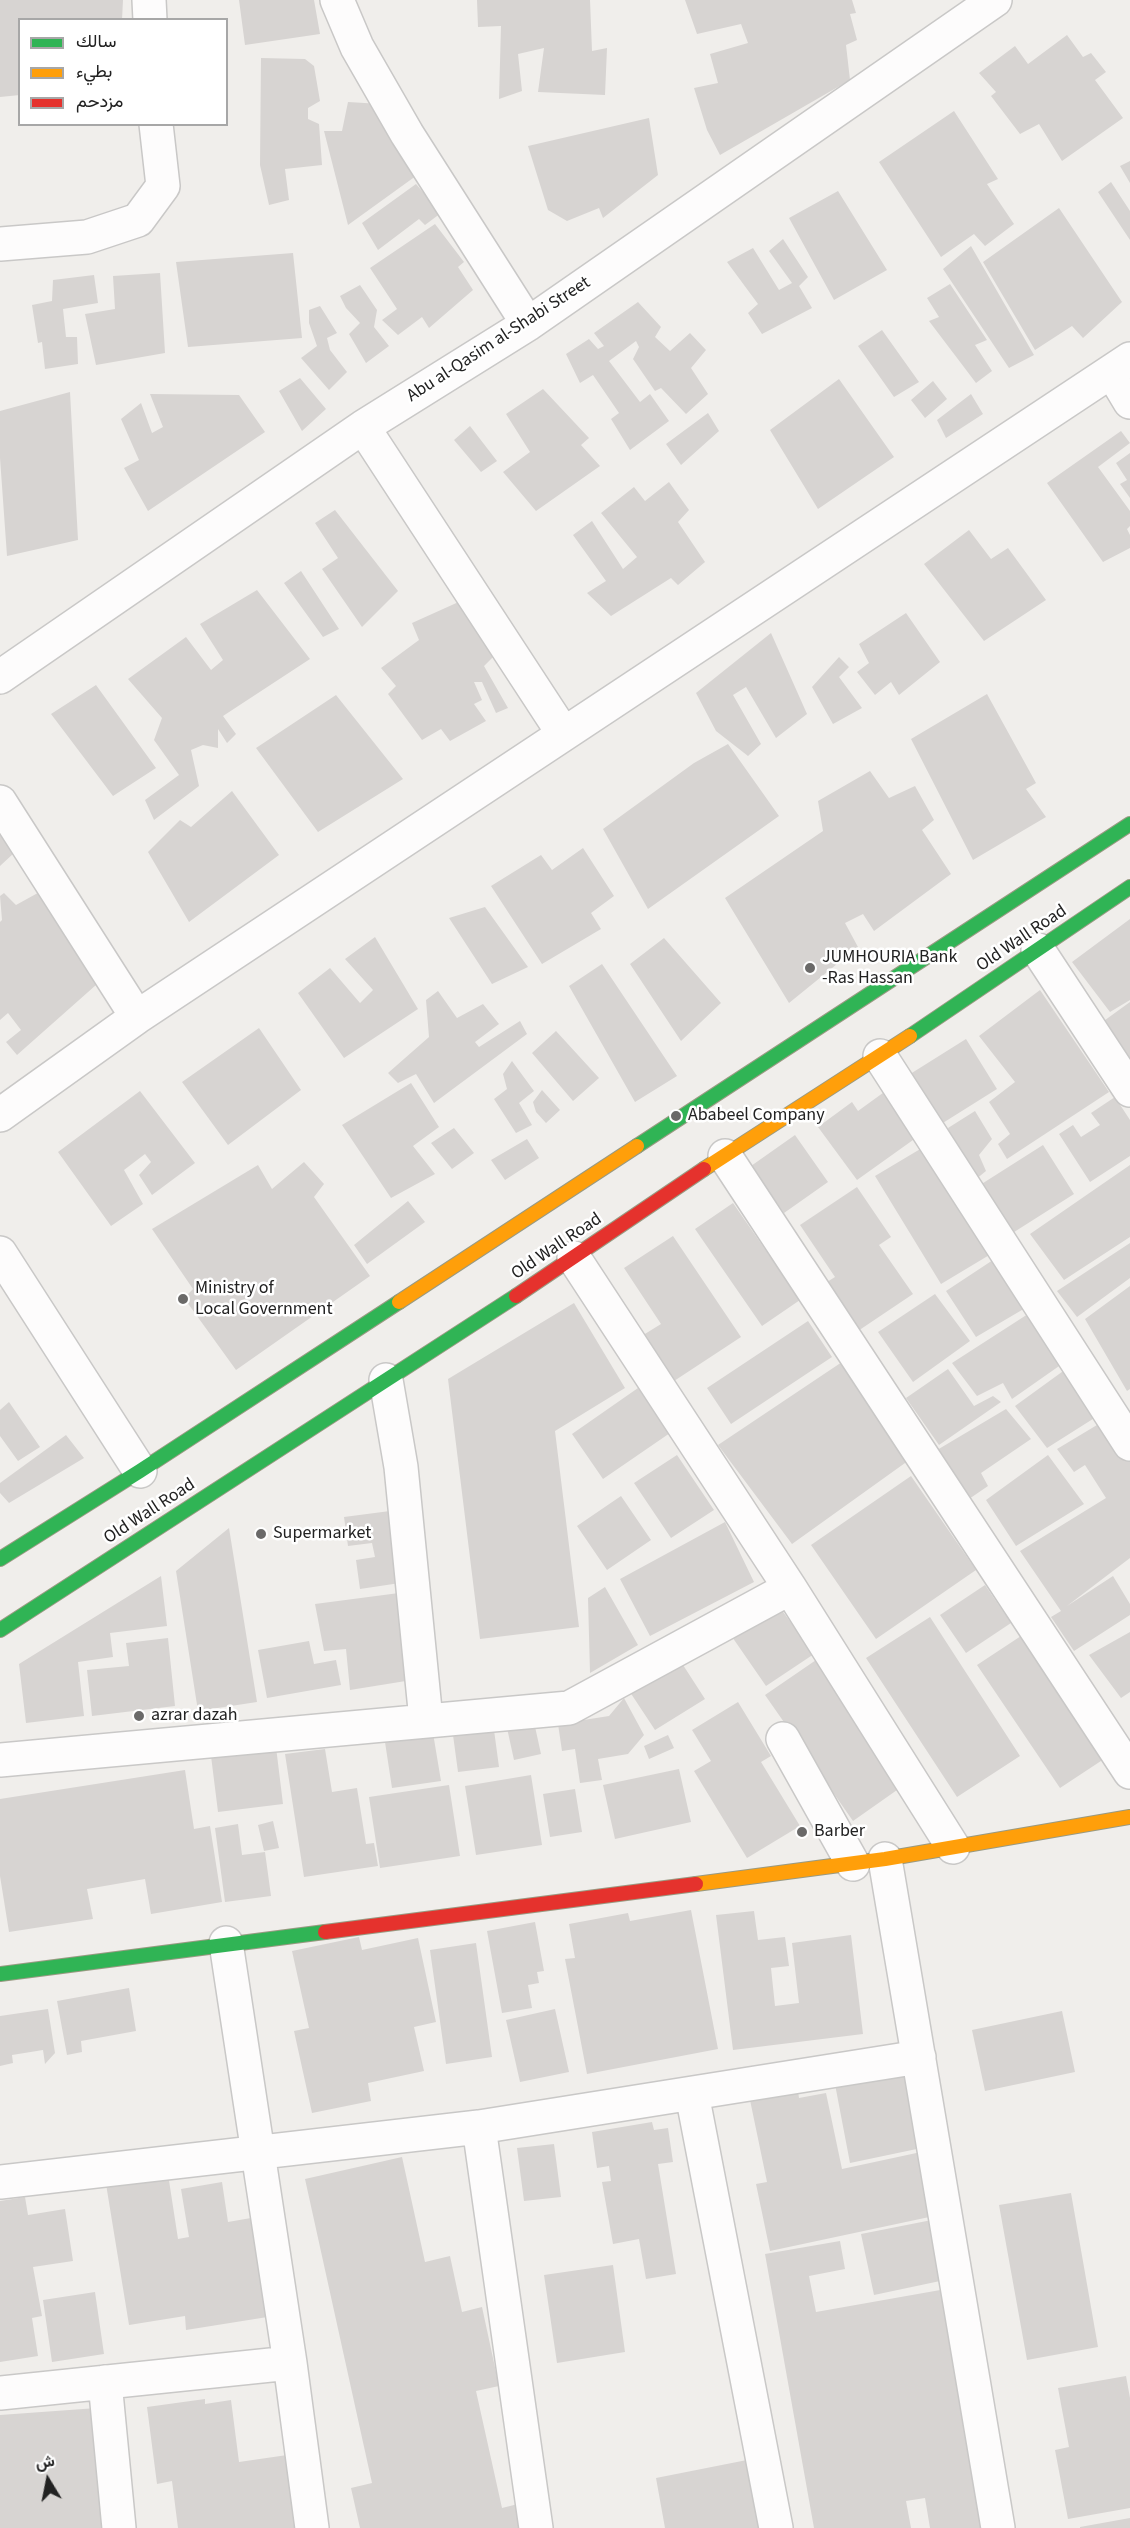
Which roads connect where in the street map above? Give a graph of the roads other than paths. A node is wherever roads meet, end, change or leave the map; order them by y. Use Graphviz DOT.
graph roads {
  1 [pos="149,0"];
  2 [pos="337,0"];
  3 [pos="995,0"];
  4 [pos="150,18"];
  5 [pos="156,126"];
  6 [pos="0,244"];
  7 [pos="528,324"];
  8 [pos="1121,365"];
  9 [pos="1130,402"];
  10 [pos="363,427"];
  11 [pos="6,669"];
  12 [pos="563,733"];
  13 [pos="0,802"];
  14 [pos="1130,824"];
  15 [pos="1130,887"];
  16 [pos="1038,950"];
  17 [pos="137,1017"];
  18 [pos="879,1056"];
  19 [pos="1130,1089"];
  20 [pos="0,1115"];
  21 [pos="725,1156"];
  22 [pos="0,1253"];
  23 [pos="574,1258"];
  24 [pos="386,1380"];
  25 [pos="1130,1444"];
  26 [pos="140,1471"];
  27 [pos="0,1559"];
  28 [pos="790,1588"];
  29 [pos="0,1630"];
  30 [pos="426,1720"];
  31 [pos="783,1739"];
  32 [pos="0,1760"];
  33 [pos="1130,1772"];
  34 [pos="1130,1817"];
  35 [pos="953,1847"];
  36 [pos="869,1862"];
  37 [pos="226,1943"];
  38 [pos="0,1974"];
  39 [pos="919,2057"];
  40 [pos="692,2094"];
  41 [pos="479,2127"];
  42 [pos="259,2151"];
  43 [pos="0,2182"];
  44 [pos="290,2363"];
  45 [pos="105,2382"];
  46 [pos="0,2393"];
  47 [pos="119,2528"];
  48 [pos="312,2528"];
  49 [pos="536,2528"];
  50 [pos="776,2528"];
  51 [pos="998,2528"];
  1 -- 4 [label="street"];
  2 -- 7 [label="street"];
  3 -- 7 [label="street, Abu al-Qasim al-Shabi Street"];
  5 -- 6 [label="street"];
  7 -- 10 [label="street, Abu al-Qasim al-Shabi Street"];
  8 -- 9 [label="street"];
  8 -- 12 [label="street"];
  10 -- 11 [label="street, Abu al-Qasim al-Shabi Street"];
  10 -- 12 [label="street"];
  12 -- 17 [label="street"];
  13 -- 17 [label="street"];
  14 -- 26 [label="main road, Old Wall Road"];
  15 -- 16 [label="main road, Old Wall Road"];
  16 -- 18 [label="main road, Old Wall Road"];
  16 -- 19 [label="street"];
  17 -- 20 [label="street"];
  18 -- 21 [label="main road, Old Wall Road"];
  18 -- 25 [label="street"];
  21 -- 23 [label="main road, Old Wall Road"];
  21 -- 33 [label="street"];
  22 -- 26 [label="street"];
  23 -- 24 [label="main road, Old Wall Road"];
  23 -- 28 [label="street"];
  24 -- 29 [label="main road, Old Wall Road"];
  24 -- 30 [label="street"];
  26 -- 27 [label="main road, Old Wall Road"];
  28 -- 30 [label="street"];
  28 -- 35 [label="street"];
  30 -- 32 [label="street"];
  31 -- 36 [label="street"];
  34 -- 35 [label="main road"];
  35 -- 36 [label="main road"];
  36 -- 37 [label="main road"];
  36 -- 39 [label="street"];
  37 -- 38 [label="main road"];
  37 -- 42 [label="street"];
  39 -- 40 [label="street"];
  39 -- 51 [label="street"];
  40 -- 41 [label="street"];
  40 -- 50 [label="street"];
  41 -- 42 [label="street"];
  41 -- 49 [label="street"];
  42 -- 43 [label="street"];
  42 -- 44 [label="street"];
  44 -- 45 [label="street"];
  44 -- 48 [label="street"];
  45 -- 46 [label="street"];
  45 -- 47 [label="street"];
}
